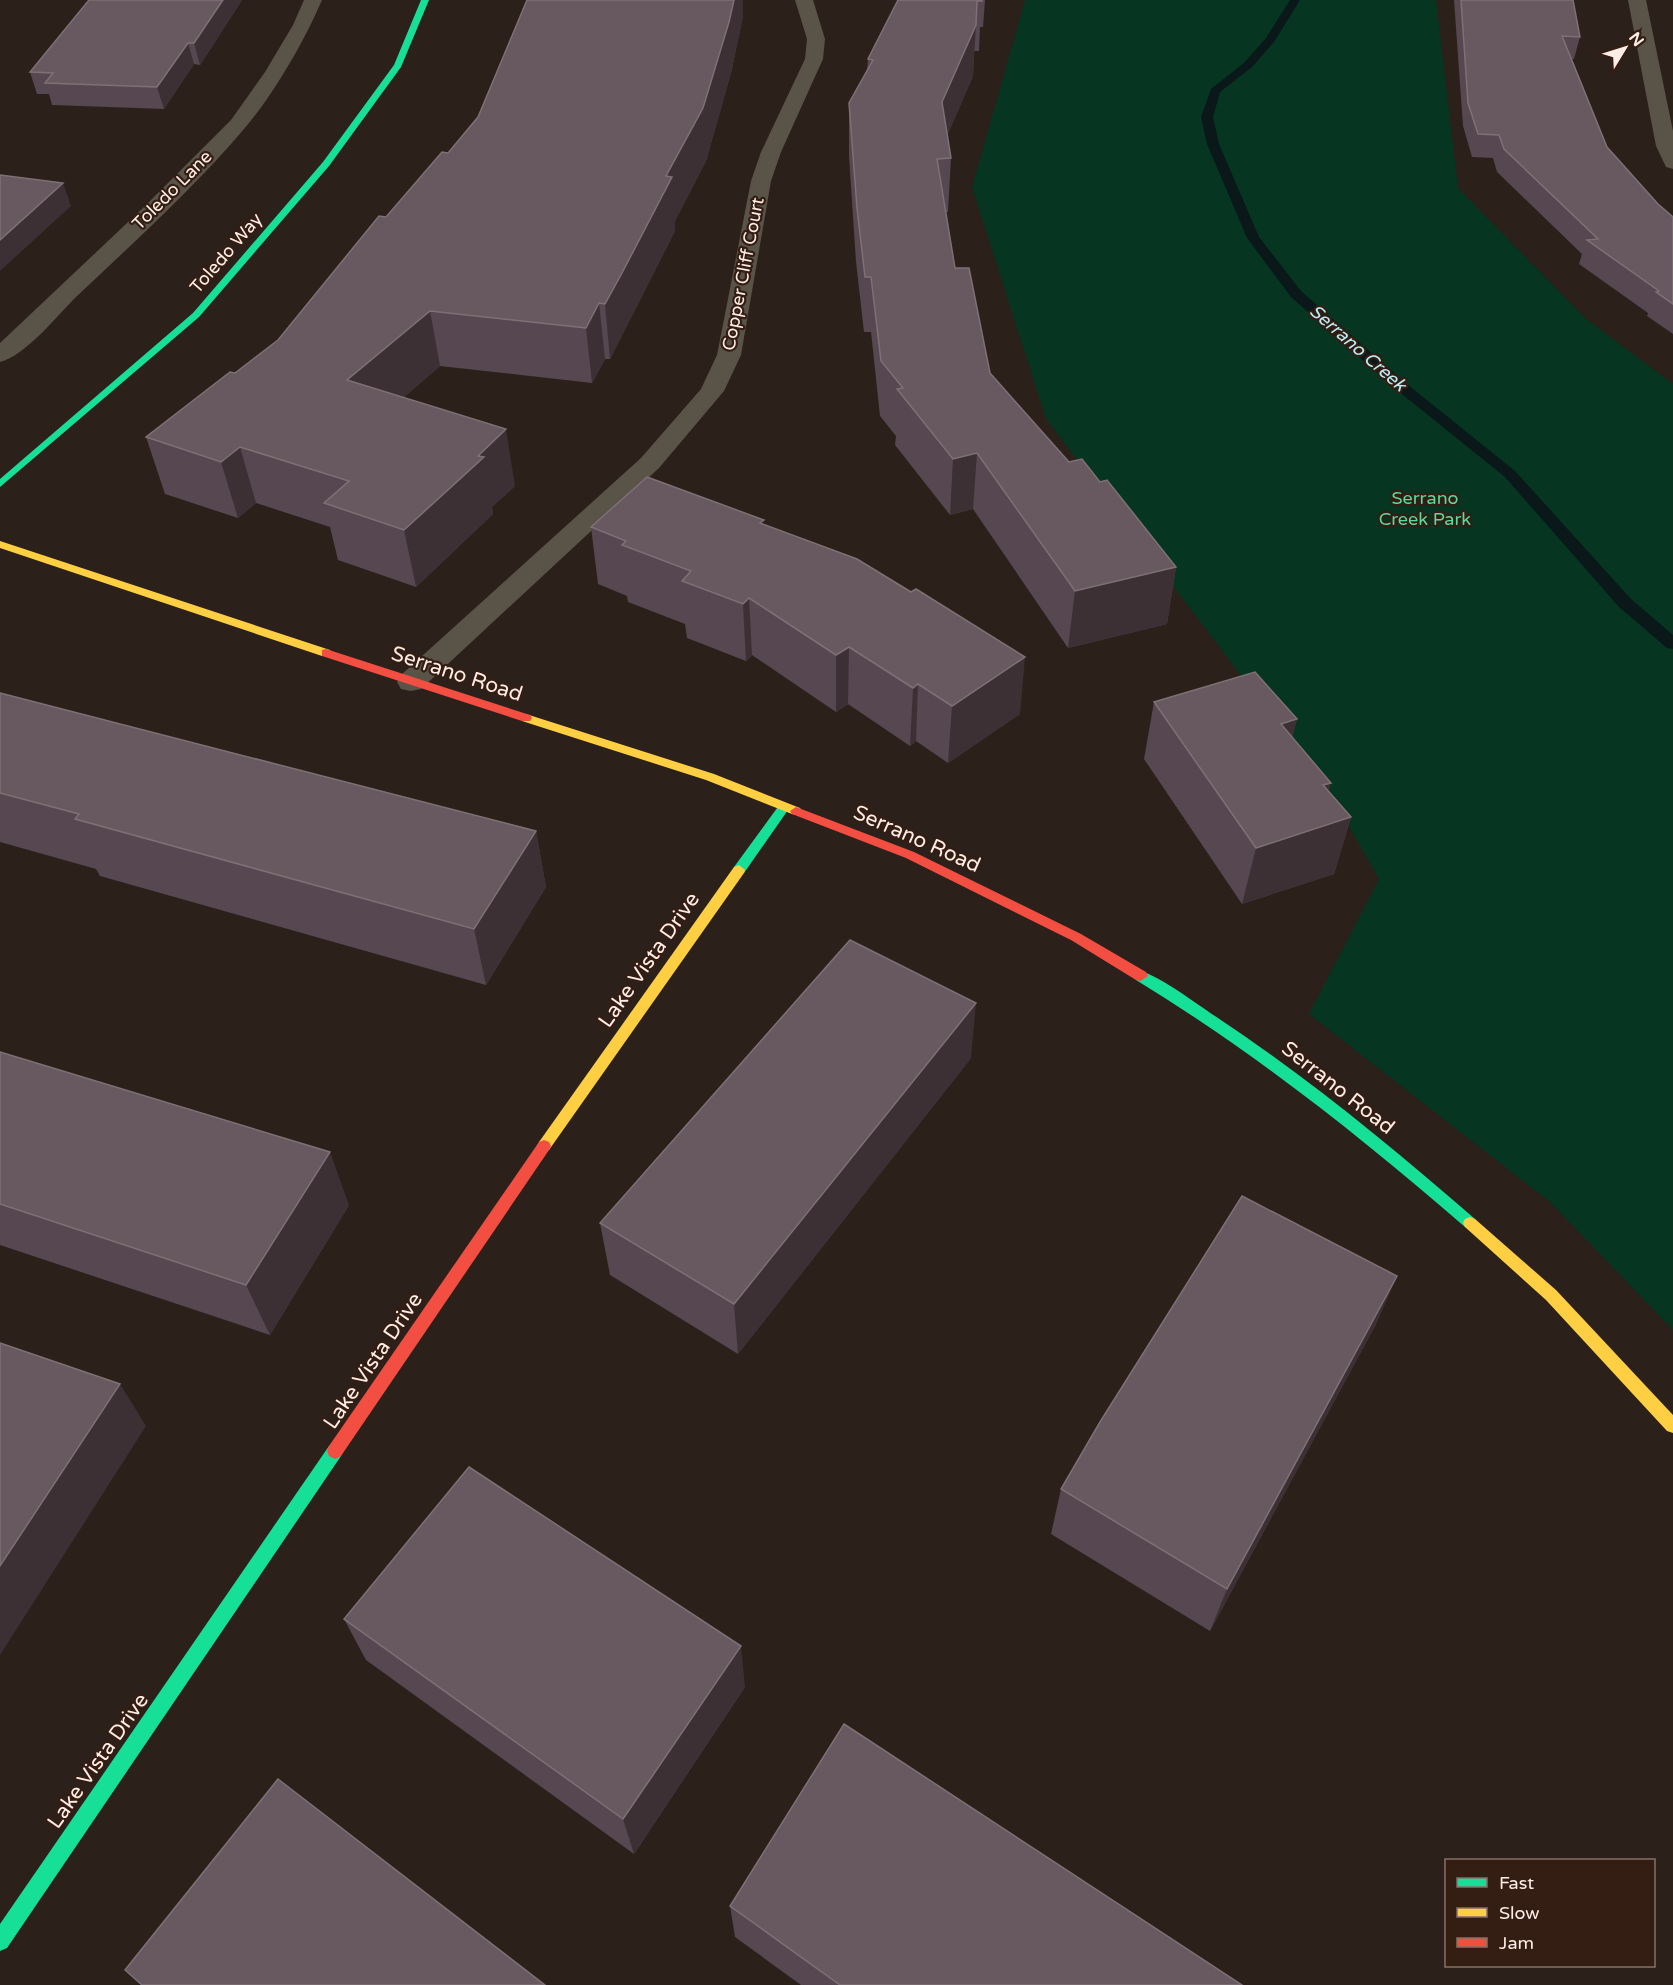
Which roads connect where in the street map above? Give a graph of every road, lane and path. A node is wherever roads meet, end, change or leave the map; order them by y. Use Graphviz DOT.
graph roads {
  1 [pos="313,0"];
  2 [pos="425,0"];
  3 [pos="804,0"];
  4 [pos="1637,0"];
  5 [pos="1671,152"];
  6 [pos="0,332"];
  7 [pos="23,336"];
  8 [pos="0,355"];
  9 [pos="0,484"];
  10 [pos="0,544"];
  11 [pos="411,682"];
  12 [pos="784,807"];
  13 [pos="1673,1426"];
  14 [pos="0,1941"];
  1 -- 7 [label="street, Toledo Lane"];
  2 -- 9 [label="street, Toledo Way"];
  3 -- 11 [label="street, Copper Cliff Court"];
  4 -- 5 [label="street"];
  6 -- 7 [label="street"];
  7 -- 8 [label="street, Toledo Lane"];
  10 -- 11 [label="street, Serrano Road"];
  11 -- 12 [label="street, Serrano Road"];
  12 -- 13 [label="street, Serrano Road"];
  12 -- 14 [label="street, Lake Vista Drive"];
}
